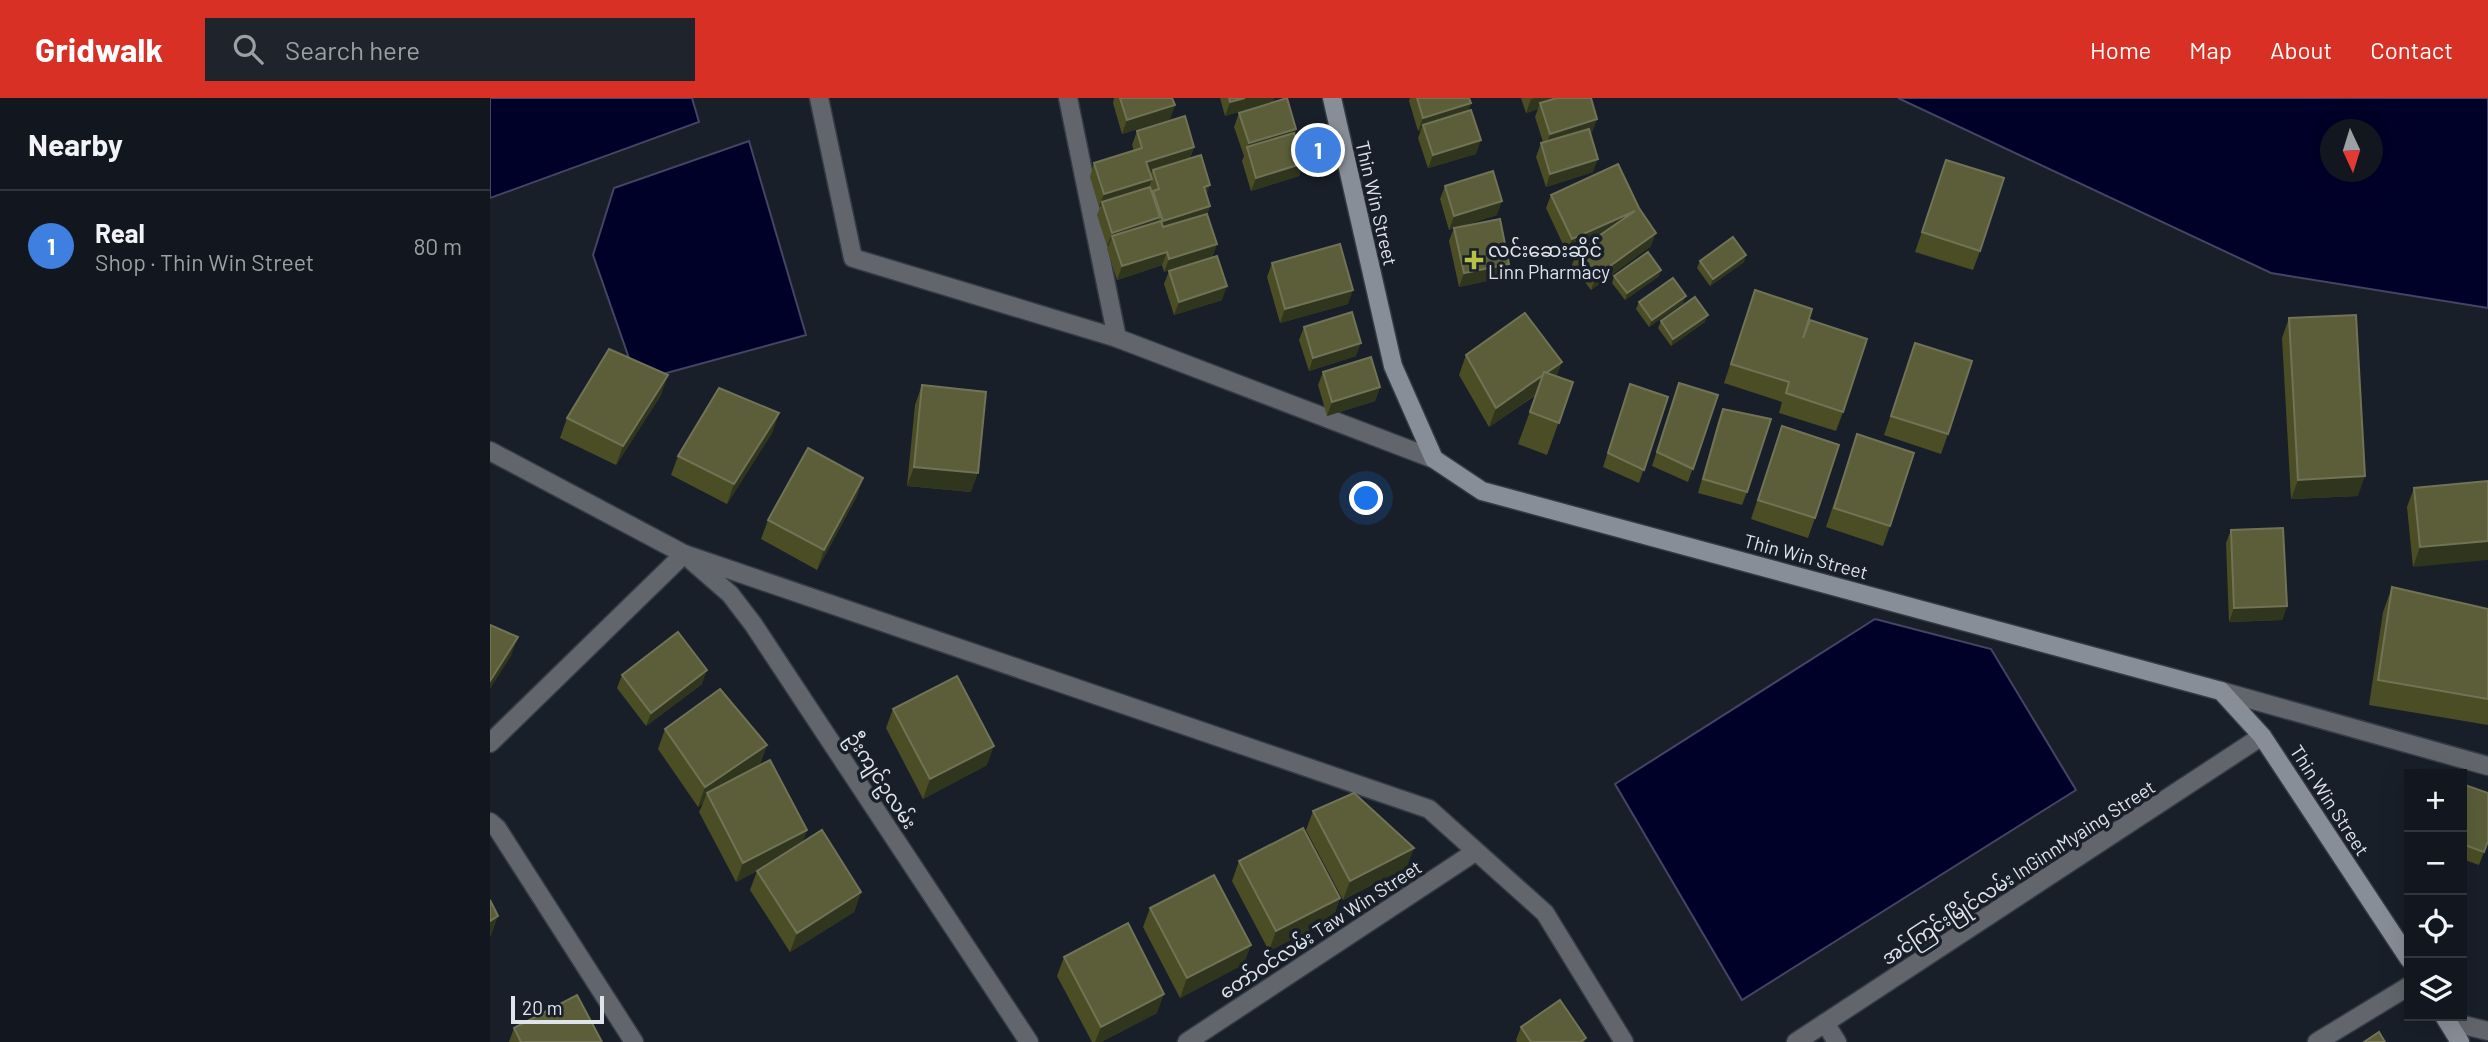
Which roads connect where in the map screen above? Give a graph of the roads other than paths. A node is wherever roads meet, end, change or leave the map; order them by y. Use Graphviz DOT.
graph roads {
  1 [pos="819,98"];
  2 [pos="1068,98"];
  3 [pos="1332,98"];
  4 [pos="1117,338"];
  5 [pos="490,451"];
  6 [pos="1434,459"];
  7 [pos="684,554"];
  8 [pos="2221,691"];
  9 [pos="2262,736"];
  10 [pos="490,743"];
  11 [pos="2488,766"];
  12 [pos="490,822"];
  13 [pos="1475,852"];
  14 [pos="2408,958"];
  15 [pos="2404,989"];
  16 [pos="2447,1021"];
  17 [pos="2453,1021"];
  18 [pos="1825,1023"];
  19 [pos="2488,1031"];
  20 [pos="634,1042"];
  21 [pos="1029,1042"];
  22 [pos="1187,1042"];
  23 [pos="1624,1042"];
  24 [pos="1796,1042"];
  25 [pos="1837,1042"];
  26 [pos="2317,1042"];
  27 [pos="2460,1042"];
  1 -- 4 [label="street"];
  2 -- 4 [label="street"];
  3 -- 6 [label="main road, Thin Win Street"];
  4 -- 6 [label="street"];
  5 -- 7 [label="street"];
  6 -- 8 [label="main road, Thin Win Street"];
  7 -- 10 [label="street"];
  7 -- 13 [label="street"];
  7 -- 21 [label="street, ဦးကျင်ဥလမ်း"];
  8 -- 9 [label="main road, Thin Win Street"];
  8 -- 11 [label="street"];
  9 -- 14 [label="main road, Thin Win Street"];
  9 -- 18 [label="street, အင်ကြင်းမြိုင်လမ်း InGinnMyaing Street"];
  12 -- 20 [label="street"];
  13 -- 22 [label="street, တော်ဝင်လမ်း Taw Win Street"];
  13 -- 23 [label="street"];
  15 -- 26 [label="street"];
  16 -- 27 [label="main road"];
  17 -- 19 [label="street"];
  18 -- 24 [label="street, အင်ကြင်းမြိုင်လမ်း InGinnMyaing Street"];
  18 -- 25 [label="street"];
}
